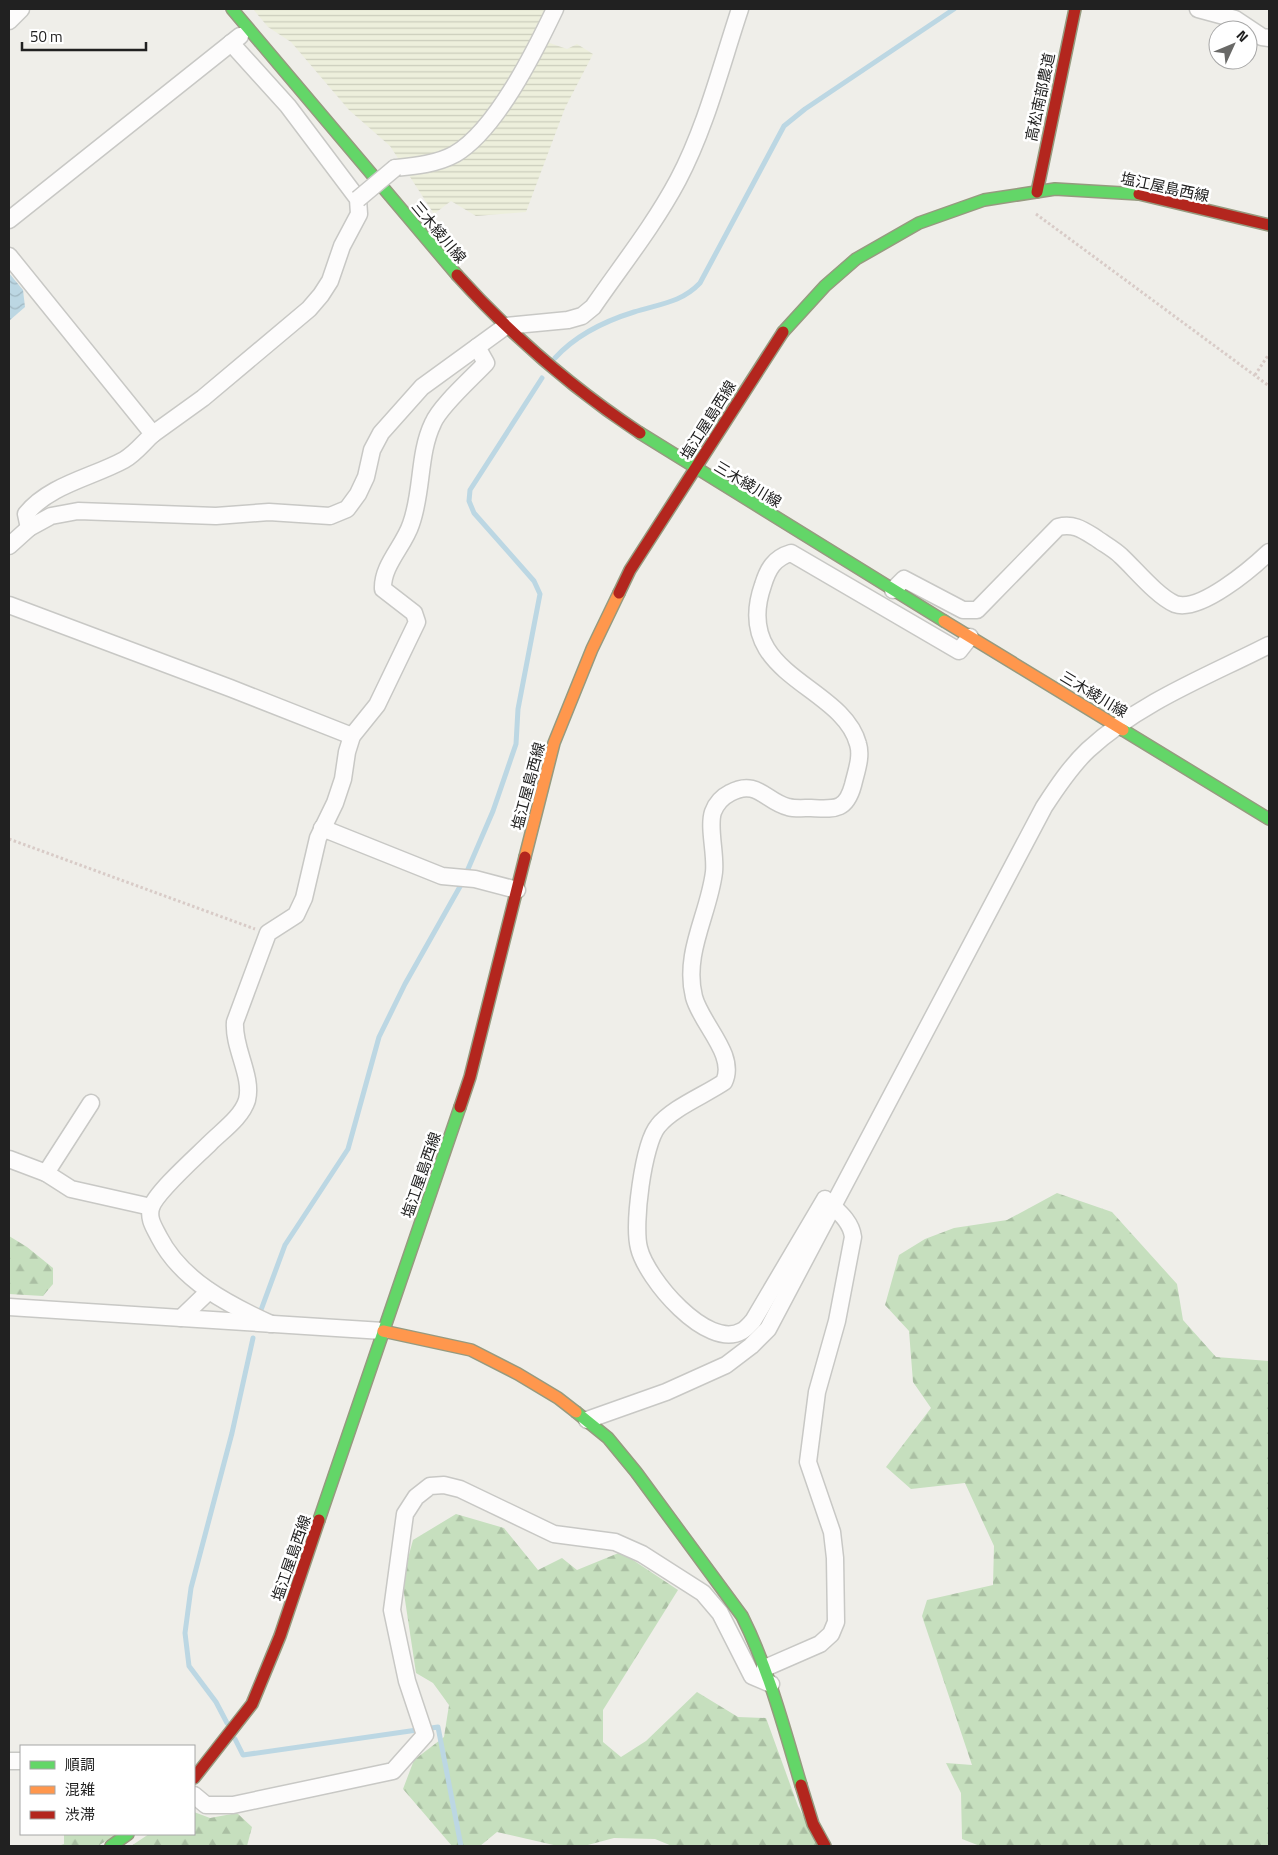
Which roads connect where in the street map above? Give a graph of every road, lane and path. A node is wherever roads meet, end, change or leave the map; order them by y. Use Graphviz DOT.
graph roads {
  1 [pos="21,9"];
  2 [pos="233,9"];
  3 [pos="554,9"];
  4 [pos="740,9"];
  5 [pos="1074,9"];
  6 [pos="1198,9"];
  7 [pos="9,21"];
  8 [pos="248,29"];
  9 [pos="1269,38"];
  10 [pos="231,43"];
  11 [pos="1037,192"];
  12 [pos="1025,194"];
  13 [pos="358,199"];
  14 [pos="9,220"];
  15 [pos="1269,225"];
  16 [pos="9,256"];
  17 [pos="506,326"];
  18 [pos="477,347"];
  19 [pos="1269,354"];
  20 [pos="1255,375"];
  21 [pos="1269,386"];
  22 [pos="153,434"];
  23 [pos="695,469"];
  24 [pos="28,528"];
  25 [pos="9,546"];
  26 [pos="1269,552"];
  27 [pos="894,590"];
  28 [pos="9,604"];
  29 [pos="970,637"];
  30 [pos="1269,645"];
  31 [pos="1118,727"];
  32 [pos="352,736"];
  33 [pos="1269,819"];
  34 [pos="322,828"];
  35 [pos="9,839"];
  36 [pos="517,890"];
  37 [pos="268,933"];
  38 [pos="91,1103"];
  39 [pos="9,1159"];
  40 [pos="46,1174"];
  41 [pos="832,1206"];
  42 [pos="151,1207"];
  43 [pos="209,1291"];
  44 [pos="9,1307"];
  45 [pos="181,1318"];
  46 [pos="271,1324"];
  47 [pos="383,1331"];
  48 [pos="587,1420"];
  49 [pos="765,1668"];
  50 [pos="771,1684"];
  51 [pos="201,1763"];
  52 [pos="195,1776"];
  53 [pos="195,1796"];
  54 [pos="127,1835"];
  55 [pos="111,1846"];
  56 [pos="825,1846"];
  1 -- 7 [label="street"];
  2 -- 8 [label="main road, 三木綾川線"];
  3 -- 13 [label="street, bridge"];
  4 -- 17 [label="street"];
  5 -- 11 [label="main road, 高松南部農道"];
  6 -- 9 [label="street"];
  8 -- 10 [label="street"];
  8 -- 17 [label="main road, 三木綾川線"];
  10 -- 13 [label="street"];
  10 -- 14 [label="street"];
  11 -- 12 [label="main road, 塩江屋島西線"];
  11 -- 15 [label="main road, 塩江屋島西線"];
  12 -- 20 [label="path"];
  12 -- 23 [label="main road, 塩江屋島西線"];
  13 -- 22 [label="street"];
  16 -- 22 [label="street"];
  17 -- 18 [label="street"];
  17 -- 23 [label="main road, 三木綾川線"];
  18 -- 24 [label="street"];
  18 -- 32 [label="street"];
  19 -- 20 [label="path"];
  20 -- 21 [label="path"];
  22 -- 24 [label="street"];
  23 -- 27 [label="main road, 三木綾川線"];
  23 -- 36 [label="main road, 塩江屋島西線"];
  24 -- 25 [label="street"];
  26 -- 27 [label="street"];
  27 -- 29 [label="main road, 三木綾川線"];
  28 -- 32 [label="street"];
  29 -- 31 [label="main road, 三木綾川線"];
  29 -- 41 [label="street"];
  30 -- 31 [label="street"];
  31 -- 33 [label="main road, 三木綾川線"];
  31 -- 41 [label="street"];
  32 -- 34 [label="street"];
  34 -- 36 [label="street"];
  34 -- 37 [label="street"];
  35 -- 37 [label="path"];
  36 -- 47 [label="main road, 塩江屋島西線"];
  37 -- 42 [label="street"];
  38 -- 40 [label="street"];
  39 -- 40 [label="street"];
  40 -- 42 [label="street"];
  41 -- 48 [label="street"];
  41 -- 49 [label="street"];
  42 -- 43 [label="street"];
  43 -- 45 [label="street"];
  43 -- 46 [label="street"];
  44 -- 45 [label="street"];
  45 -- 46 [label="street"];
  46 -- 47 [label="street"];
  47 -- 48 [label="main road"];
  47 -- 51 [label="main road, 塩江屋島西線"];
  48 -- 49 [label="main road"];
  49 -- 50 [label="main road"];
  50 -- 53 [label="street"];
  50 -- 56 [label="main road"];
  51 -- 52 [label="main road, 塩江屋島西線"];
  54 -- 55 [label="main road"];
}
